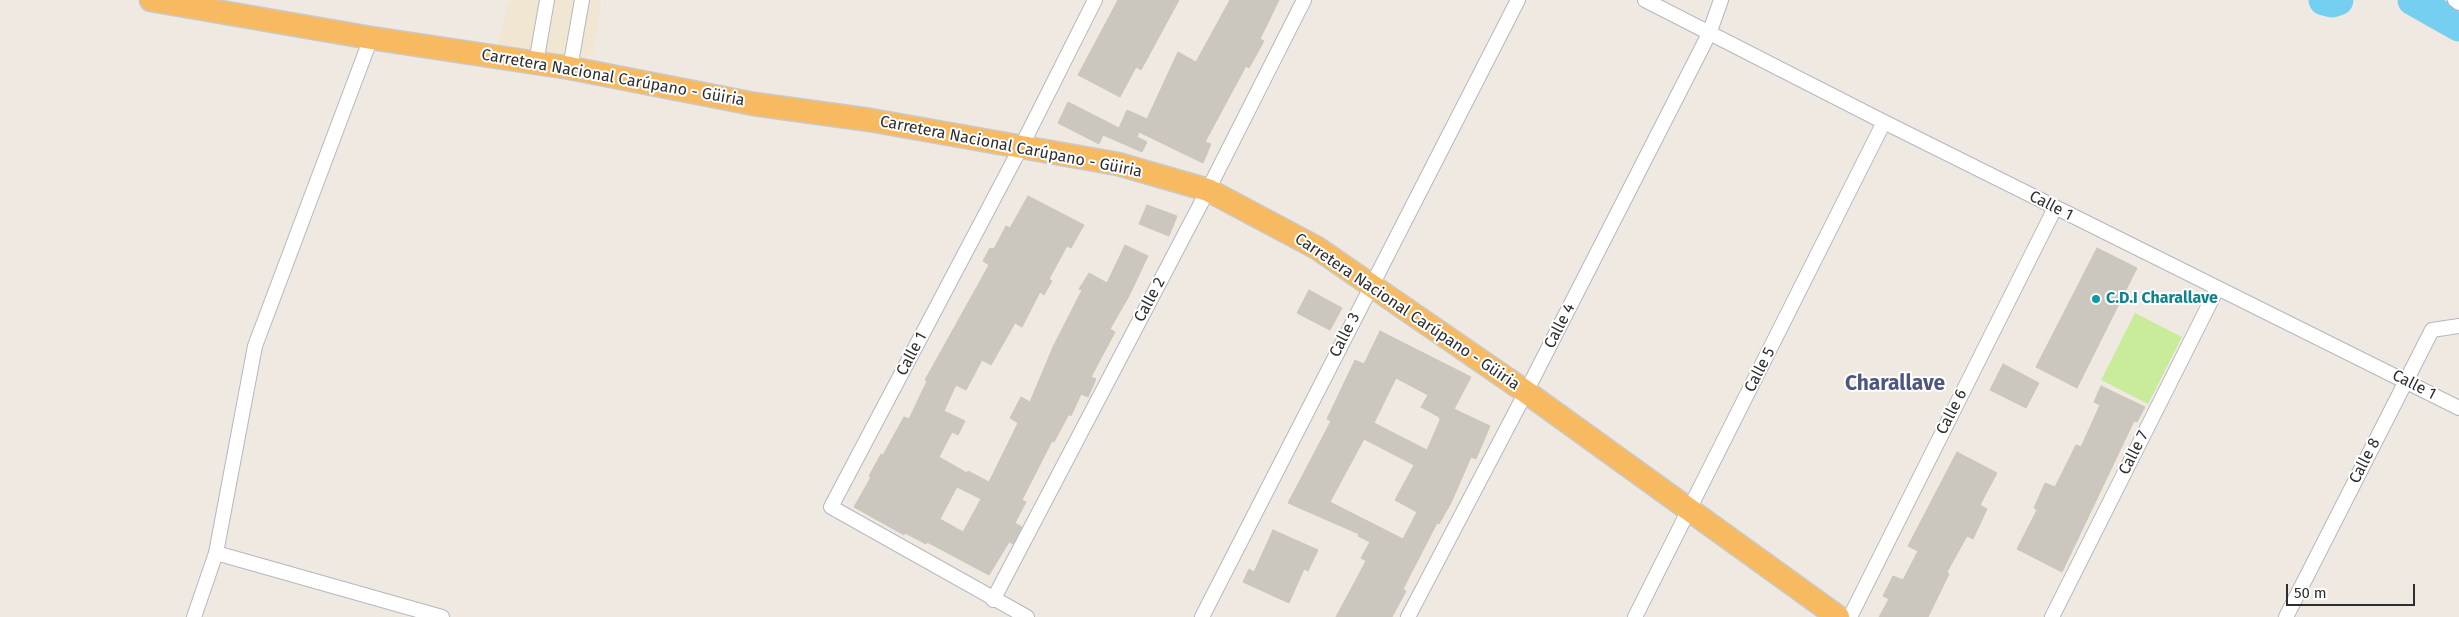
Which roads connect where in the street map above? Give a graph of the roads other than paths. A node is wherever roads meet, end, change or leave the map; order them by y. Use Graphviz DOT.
graph roads {
  1 [pos="151,0"];
  2 [pos="547,0"];
  3 [pos="582,0"];
  4 [pos="1096,0"];
  5 [pos="1304,0"];
  6 [pos="1518,0"];
  7 [pos="1645,0"];
  8 [pos="1720,0"];
  9 [pos="2455,0"];
  10 [pos="2459,3"];
  11 [pos="1709,34"];
  12 [pos="371,38"];
  13 [pos="536,63"];
  14 [pos="570,68"];
  15 [pos="1884,122"];
  16 [pos="1020,149"];
  17 [pos="1208,190"];
  18 [pos="2055,208"];
  19 [pos="1370,285"];
  20 [pos="2217,289"];
  21 [pos="2459,326"];
  22 [pos="2406,380"];
  23 [pos="1526,392"];
  24 [pos="2459,408"];
  25 [pos="1689,510"];
  26 [pos="216,553"];
  27 [pos="993,600"];
  28 [pos="194,617"];
  29 [pos="442,617"];
  30 [pos="1027,617"];
  31 [pos="1202,617"];
  32 [pos="1408,617"];
  33 [pos="1635,617"];
  34 [pos="1838,617"];
  35 [pos="1850,617"];
  36 [pos="2052,617"];
  37 [pos="2286,617"];
  1 -- 12 [label="highway, Carretera Nacional Carúpano - Güiria"];
  2 -- 13 [label="street"];
  3 -- 14 [label="street"];
  4 -- 16 [label="street, Calle 1"];
  5 -- 17 [label="street, Calle 2"];
  6 -- 19 [label="street, Calle 3"];
  7 -- 11 [label="street, Calle 1"];
  8 -- 11 [label="street, Calle 4"];
  9 -- 10 [label="street"];
  11 -- 15 [label="street, Calle 1"];
  11 -- 23 [label="street, Calle 4"];
  12 -- 13 [label="highway, Carretera Nacional Carúpano - Güiria"];
  12 -- 26 [label="street"];
  13 -- 14 [label="highway, Carretera Nacional Carúpano - Güiria"];
  14 -- 16 [label="highway, Carretera Nacional Carúpano - Güiria"];
  15 -- 18 [label="street, Calle 1"];
  15 -- 25 [label="street, Calle 5"];
  16 -- 17 [label="highway, Carretera Nacional Carúpano - Güiria"];
  16 -- 27 [label="street, Calle 1"];
  17 -- 19 [label="highway, Carretera Nacional Carúpano - Güiria"];
  17 -- 27 [label="street, Calle 2"];
  18 -- 20 [label="street, Calle 1"];
  18 -- 35 [label="street, Calle 6"];
  19 -- 23 [label="highway, Carretera Nacional Carúpano - Güiria"];
  19 -- 31 [label="street, Calle 3"];
  20 -- 22 [label="street, Calle 1"];
  20 -- 36 [label="street, Calle 7"];
  21 -- 22 [label="street, Calle 8"];
  22 -- 24 [label="street, Calle 1"];
  22 -- 37 [label="street, Calle 8"];
  23 -- 25 [label="highway, Carretera Nacional Carúpano - Güiria"];
  23 -- 32 [label="street, Calle 4"];
  25 -- 33 [label="street, Calle 5"];
  25 -- 34 [label="highway, Carretera Nacional Carúpano - Güiria"];
  26 -- 28 [label="street"];
  26 -- 29 [label="street"];
  27 -- 30 [label="street, Calle 1"];
}
